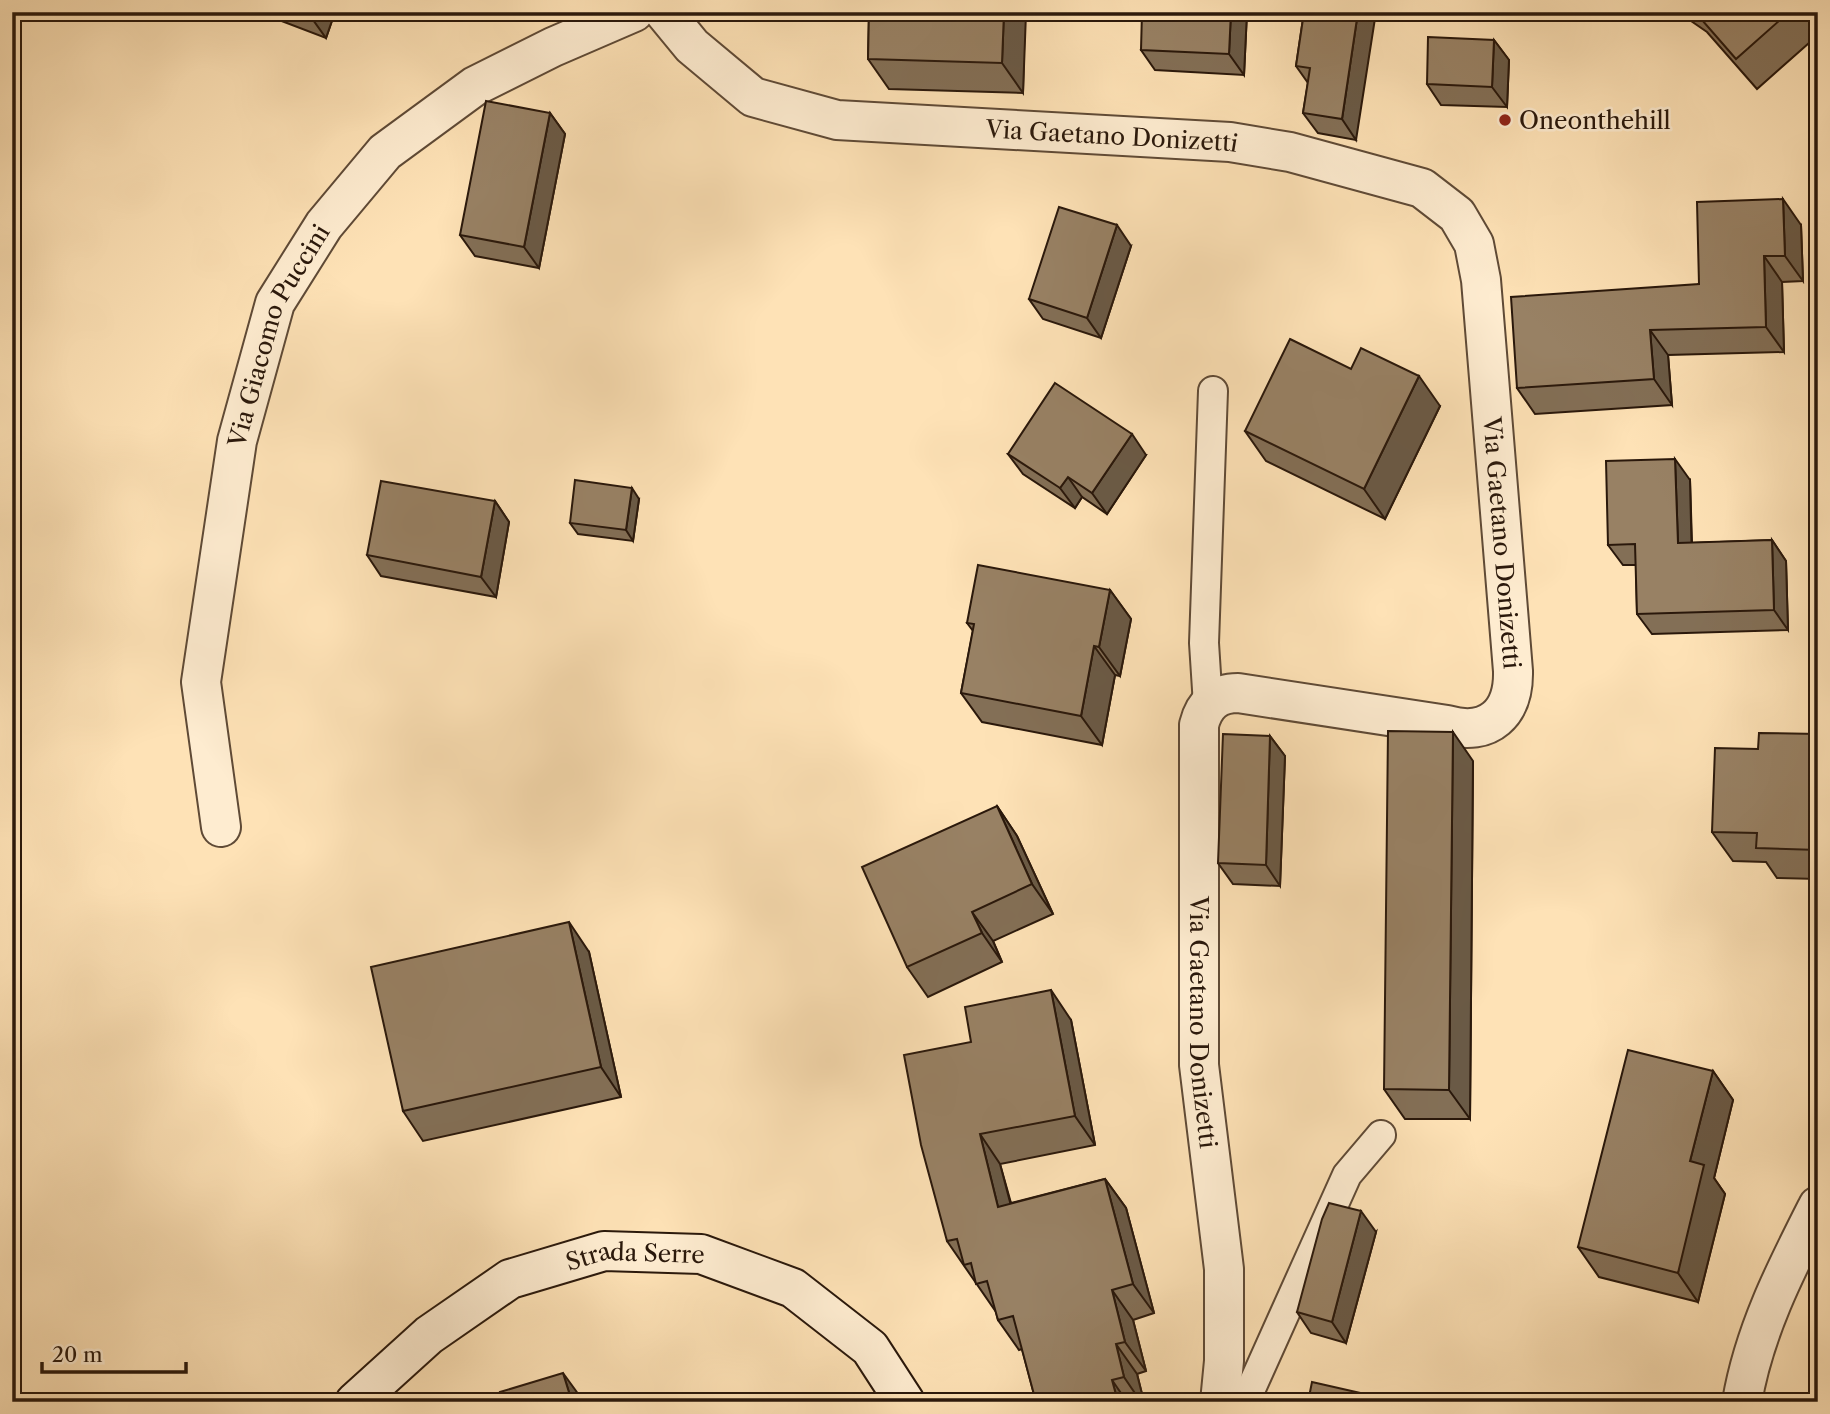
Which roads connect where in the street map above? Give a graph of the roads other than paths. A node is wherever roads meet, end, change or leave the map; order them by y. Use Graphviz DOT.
graph roads {
  1 [pos="634,12"];
  2 [pos="664,12"];
  3 [pos="1213,391"];
  4 [pos="1208,705"];
  5 [pos="221,827"];
  6 [pos="1381,1135"];
  7 [pos="1818,1206"];
  8 [pos="355,1402"];
  9 [pos="905,1402"];
  10 [pos="1220,1402"];
  11 [pos="1245,1402"];
  12 [pos="1742,1402"];
  1 -- 5 [label="street, Via Giacomo Puccini"];
  2 -- 4 [label="street, Via Gaetano Donizetti"];
  3 -- 4 [label="lane"];
  4 -- 10 [label="street, Via Gaetano Donizetti"];
  6 -- 11 [label="lane"];
  7 -- 12 [label="street"];
  8 -- 9 [label="street, Strada Serre"];
}
